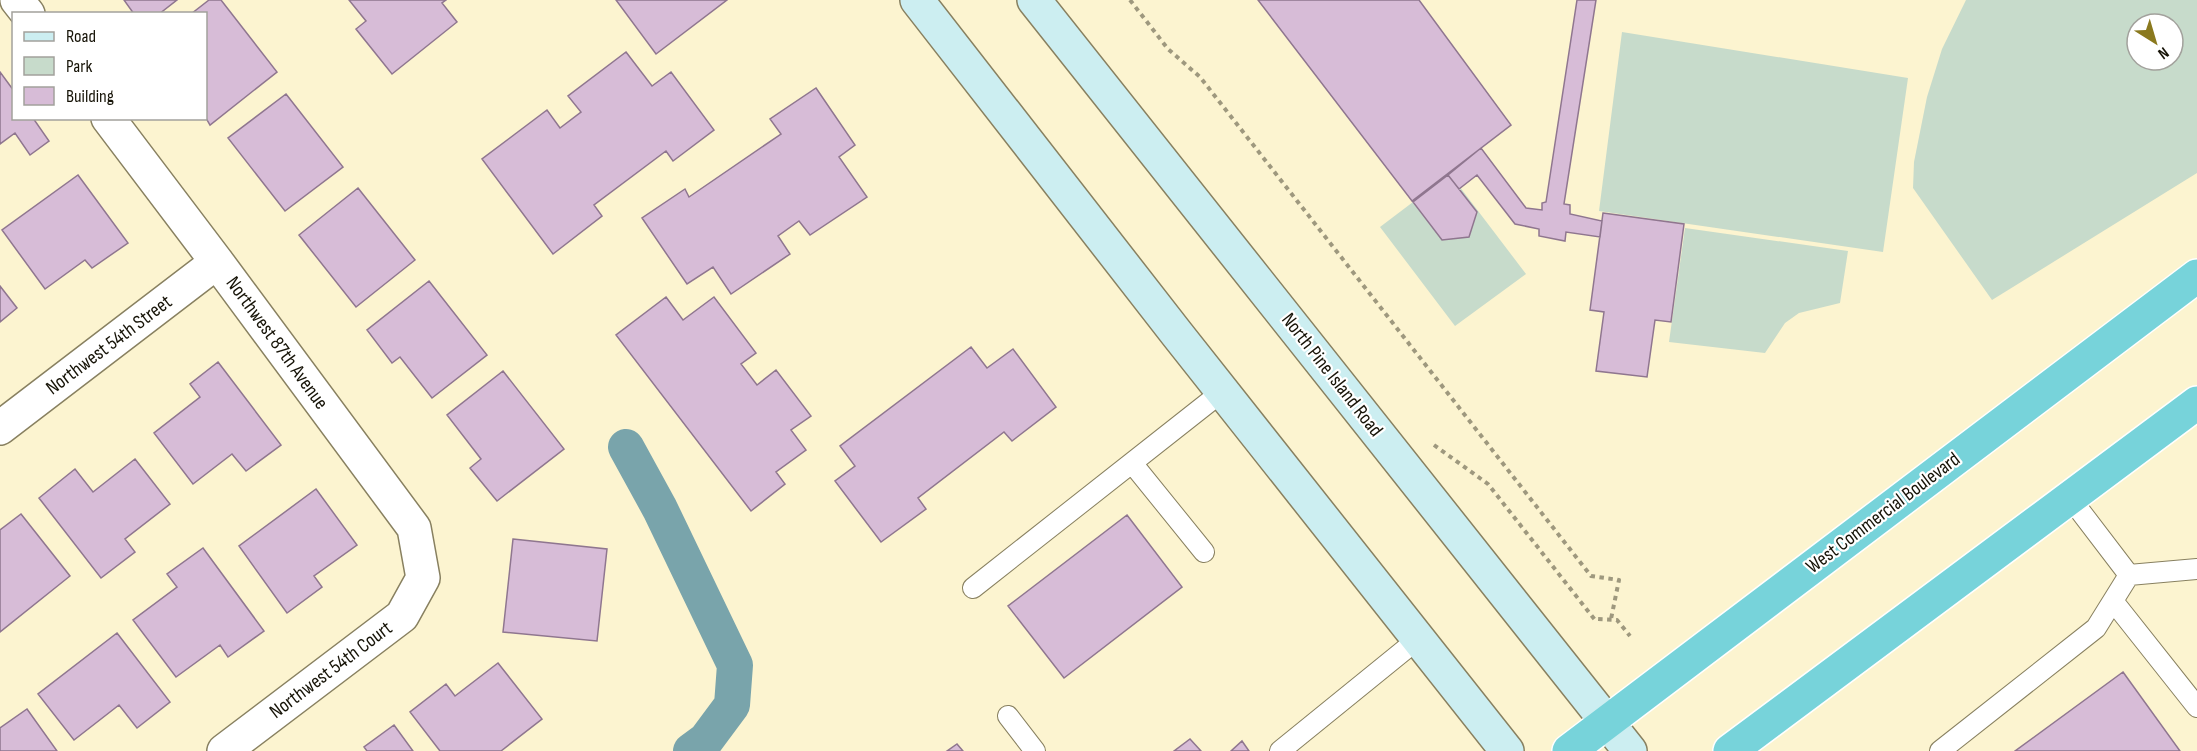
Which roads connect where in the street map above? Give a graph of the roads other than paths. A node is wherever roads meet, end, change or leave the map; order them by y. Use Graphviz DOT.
graph roads {
  1 [pos="17,0"];
  2 [pos="917,0"];
  3 [pos="1034,0"];
  4 [pos="26,12"];
  5 [pos="110,120"];
  6 [pos="217,262"];
  7 [pos="2197,276"];
  8 [pos="1223,391"];
  9 [pos="2197,403"];
  10 [pos="0,428"];
  11 [pos="1132,464"];
  12 [pos="2071,499"];
  13 [pos="1204,552"];
  14 [pos="2197,568"];
  15 [pos="2129,575"];
  16 [pos="423,578"];
  17 [pos="973,588"];
  18 [pos="2113,601"];
  19 [pos="1418,639"];
  20 [pos="2197,707"];
  21 [pos="1008,716"];
  22 [pos="1608,722"];
  23 [pos="224,751"];
  24 [pos="1035,751"];
  25 [pos="1280,751"];
  26 [pos="1507,751"];
  27 [pos="1569,751"];
  28 [pos="1630,751"];
  29 [pos="1730,751"];
  30 [pos="1940,751"];
  1 -- 4 [label="street"];
  2 -- 8 [label="main road"];
  3 -- 22 [label="main road, North Pine Island Road"];
  5 -- 6 [label="street, Northwest 87th Avenue"];
  6 -- 10 [label="street, Northwest 54th Street"];
  6 -- 16 [label="street, Northwest 87th Avenue"];
  7 -- 22 [label="highway, West Commercial Boulevard"];
  8 -- 11 [label="lane"];
  8 -- 19 [label="main road"];
  9 -- 12 [label="highway"];
  11 -- 13 [label="lane"];
  11 -- 17 [label="lane"];
  12 -- 15 [label="lane"];
  12 -- 29 [label="highway"];
  14 -- 15 [label="lane"];
  15 -- 18 [label="lane"];
  16 -- 23 [label="street, Northwest 54th Court"];
  18 -- 20 [label="lane"];
  18 -- 30 [label="lane"];
  19 -- 25 [label="lane"];
  19 -- 26 [label="main road"];
  21 -- 24 [label="lane"];
  22 -- 27 [label="highway, West Commercial Boulevard"];
  22 -- 28 [label="main road, North Pine Island Road"];
}
